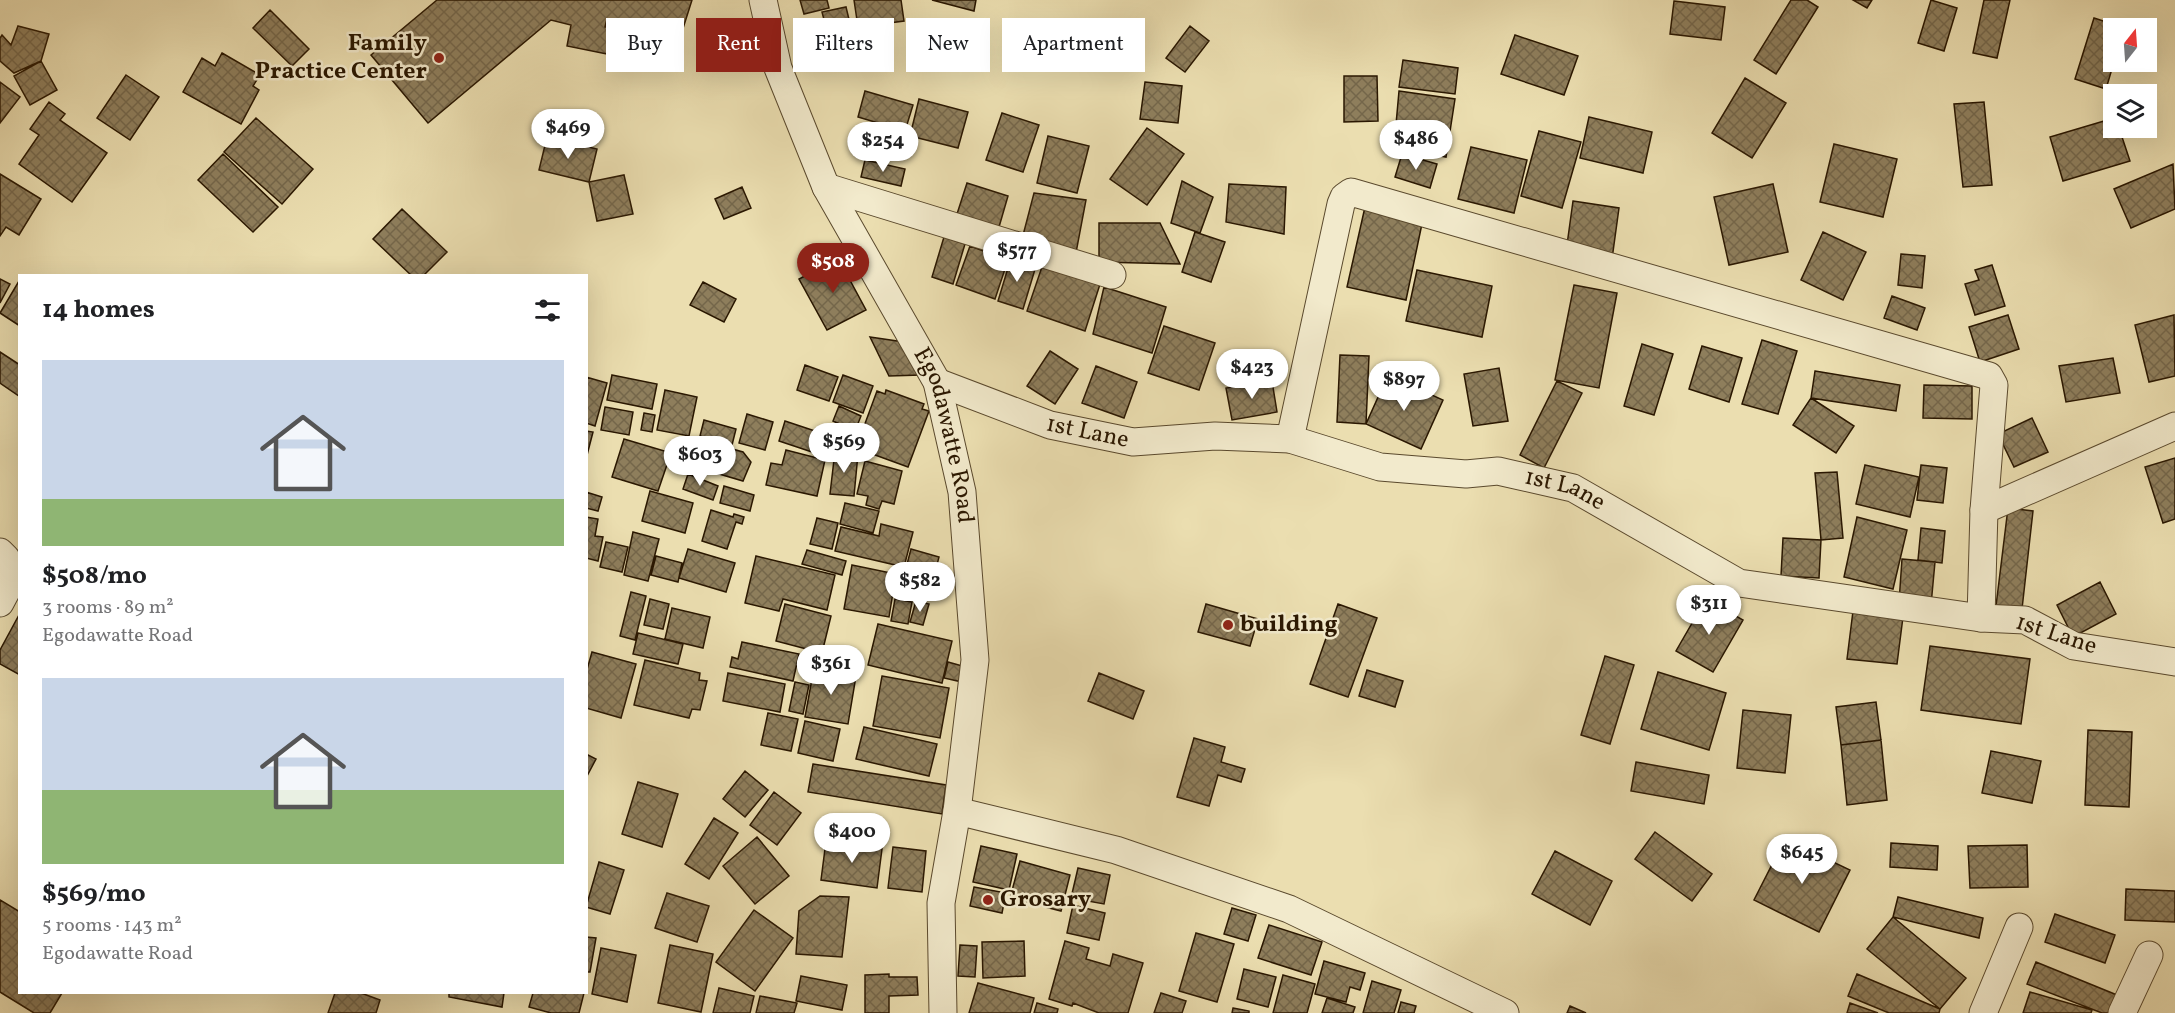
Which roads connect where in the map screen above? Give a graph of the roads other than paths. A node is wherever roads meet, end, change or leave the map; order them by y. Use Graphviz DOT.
graph roads {
  1 [pos="763,0"];
  2 [pos="826,187"];
  3 [pos="1112,275"];
  4 [pos="937,382"];
  5 [pos="2175,426"];
  6 [pos="1290,439"];
  7 [pos="1984,510"];
  8 [pos="0,552"];
  9 [pos="0,603"];
  10 [pos="1981,618"];
  11 [pos="2175,662"];
  12 [pos="957,811"];
  13 [pos="2019,927"];
  14 [pos="2149,955"];
  15 [pos="943,1013"];
  16 [pos="1505,1013"];
  17 [pos="1983,1013"];
  18 [pos="2122,1013"];
  1 -- 2 [label="street, Egodawatte Road"];
  2 -- 3 [label="street"];
  2 -- 4 [label="street, Egodawatte Road"];
  4 -- 6 [label="street, 1st Lane"];
  4 -- 12 [label="street, Egodawatte Road"];
  5 -- 7 [label="street"];
  6 -- 7 [label="street"];
  6 -- 10 [label="street, 1st Lane"];
  7 -- 10 [label="street"];
  8 -- 9 [label="street"];
  10 -- 11 [label="street, 1st Lane"];
  12 -- 15 [label="street, Egodawatte Road"];
  12 -- 16 [label="street"];
  13 -- 17 [label="street"];
  14 -- 18 [label="street"];
}
